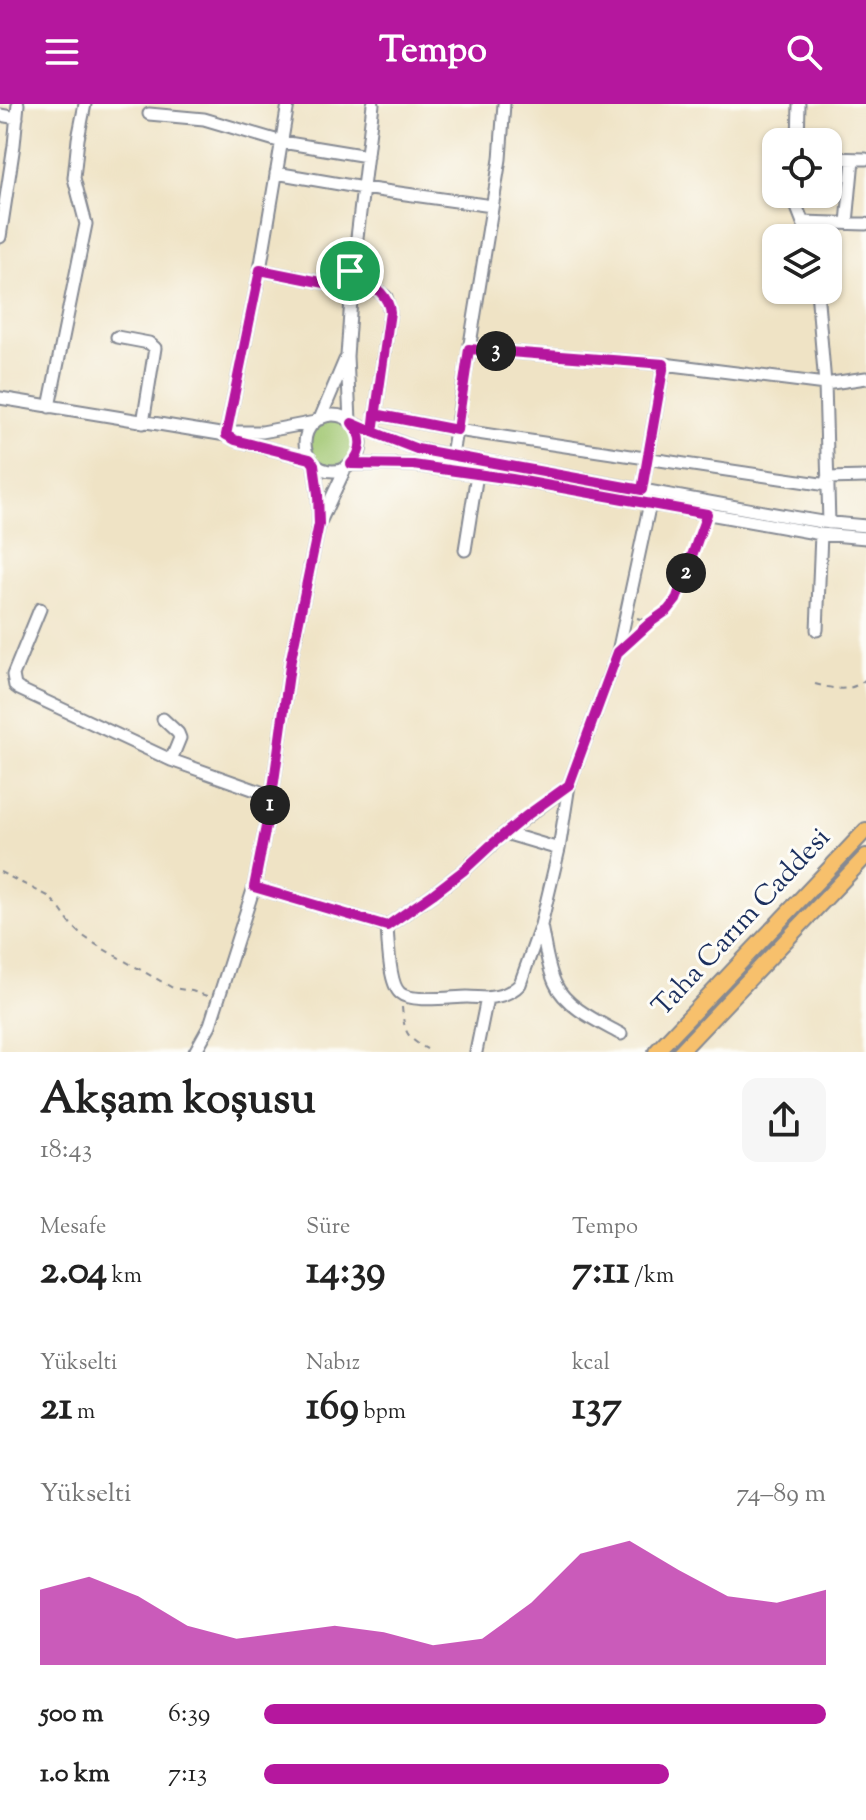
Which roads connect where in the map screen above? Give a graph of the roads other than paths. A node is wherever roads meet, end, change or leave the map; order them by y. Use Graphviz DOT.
graph roads {
  1 [pos="18,104"];
  2 [pos="85,104"];
  3 [pos="288,104"];
  4 [pos="373,104"];
  5 [pos="504,104"];
  6 [pos="799,104"];
  7 [pos="149,114"];
  8 [pos="0,115"];
  9 [pos="17,118"];
  10 [pos="798,128"];
  11 [pos="282,142"];
  12 [pos="367,156"];
  13 [pos="842,159"];
  14 [pos="853,159"];
  15 [pos="866,159"];
  16 [pos="276,173"];
  17 [pos="363,188"];
  18 [pos="492,206"];
  19 [pos="797,208"];
  20 [pos="2,209"];
  21 [pos="803,222"];
  22 [pos="847,223"];
  23 [pos="866,224"];
  24 [pos="0,237"];
  25 [pos="260,270"];
  26 [pos="353,271"];
  27 [pos="818,304"];
  28 [pos="117,337"];
  29 [pos="469,349"];
  30 [pos="347,356"];
  31 [pos="664,364"];
  32 [pos="866,378"];
  33 [pos="825,384"];
  34 [pos="0,398"];
  35 [pos="49,407"];
  36 [pos="375,414"];
  37 [pos="317,420"];
  38 [pos="351,422"];
  39 [pos="143,423"];
  40 [pos="457,430"];
  41 [pos="373,432"];
  42 [pos="226,435"];
  43 [pos="452,455"];
  44 [pos="648,458"];
  45 [pos="312,461"];
  46 [pos="349,466"];
  47 [pos="477,474"];
  48 [pos="866,477"];
  49 [pos="827,482"];
  50 [pos="642,490"];
  51 [pos="650,503"];
  52 [pos="829,523"];
  53 [pos="319,524"];
  54 [pos="866,526"];
  55 [pos="821,534"];
  56 [pos="866,538"];
  57 [pos="465,550"];
  58 [pos="40,609"];
  59 [pos="817,630"];
  60 [pos="163,719"];
  61 [pos="171,760"];
  62 [pos="569,785"];
  63 [pos="272,796"];
  64 [pos="866,830"];
  65 [pos="505,833"];
  66 [pos="559,849"];
  67 [pos="866,856"];
  68 [pos="254,887"];
  69 [pos="541,925"];
  70 [pos="387,926"];
  71 [pos="487,998"];
  72 [pos="621,1034"];
  73 [pos="195,1052"];
  74 [pos="476,1052"];
  75 [pos="656,1052"];
  76 [pos="680,1052"];
  1 -- 9 [label="street"];
  2 -- 35 [label="street"];
  3 -- 11 [label="street"];
  4 -- 12 [label="street"];
  5 -- 18 [label="street"];
  6 -- 10 [label="street"];
  7 -- 11 [label="street"];
  8 -- 9 [label="street"];
  9 -- 20 [label="street"];
  11 -- 12 [label="street"];
  11 -- 16 [label="street"];
  12 -- 17 [label="street"];
  13 -- 14 [label="street"];
  14 -- 15 [label="street"];
  14 -- 22 [label="street"];
  16 -- 17 [label="street"];
  16 -- 25 [label="street"];
  17 -- 18 [label="street"];
  17 -- 26 [label="street"];
  18 -- 29 [label="street"];
  19 -- 21 [label="street"];
  20 -- 24 [label="street"];
  21 -- 22 [label="street"];
  22 -- 23 [label="street"];
  25 -- 26 [label="street"];
  25 -- 42 [label="street"];
  26 -- 30 [label="street"];
  26 -- 36 [label="street"];
  27 -- 33 [label="street"];
  28 -- 39 [label="street"];
  29 -- 31 [label="street"];
  29 -- 40 [label="street"];
  30 -- 37 [label="street"];
  30 -- 38 [label="street"];
  31 -- 33 [label="street"];
  31 -- 44 [label="street"];
  32 -- 33 [label="street"];
  33 -- 49 [label="street"];
  34 -- 35 [label="street"];
  35 -- 39 [label="street"];
  36 -- 40 [label="street"];
  36 -- 41 [label="street"];
  37 -- 38 [label="street"];
  37 -- 42 [label="street"];
  37 -- 45 [label="street"];
  38 -- 41 [label="street"];
  38 -- 46 [label="street"];
  39 -- 42 [label="street"];
  40 -- 43 [label="street"];
  40 -- 44 [label="street"];
  41 -- 43 [label="street"];
  42 -- 45 [label="street"];
  43 -- 50 [label="street"];
  44 -- 49 [label="street"];
  44 -- 50 [label="street"];
  45 -- 46 [label="street"];
  45 -- 53 [label="street"];
  46 -- 47 [label="street"];
  46 -- 53 [label="street"];
  47 -- 51 [label="street"];
  47 -- 57 [label="street"];
  48 -- 49 [label="street"];
  49 -- 52 [label="street"];
  50 -- 52 [label="street"];
  51 -- 55 [label="street"];
  51 -- 62 [label="street"];
  52 -- 54 [label="street"];
  53 -- 63 [label="street"];
  55 -- 56 [label="street"];
  55 -- 59 [label="street"];
  58 -- 61 [label="street"];
  60 -- 61 [label="street"];
  61 -- 63 [label="street"];
  62 -- 65 [label="street"];
  62 -- 66 [label="street"];
  63 -- 68 [label="street"];
  64 -- 75 [label="main road, Taha Carım Caddesi"];
  65 -- 66 [label="street"];
  65 -- 70 [label="street"];
  66 -- 69 [label="street"];
  67 -- 76 [label="main road, Taha Carım Caddesi"];
  68 -- 70 [label="street"];
  68 -- 73 [label="street"];
  69 -- 71 [label="street"];
  69 -- 72 [label="street"];
  70 -- 71 [label="street"];
  71 -- 74 [label="street"];
}
